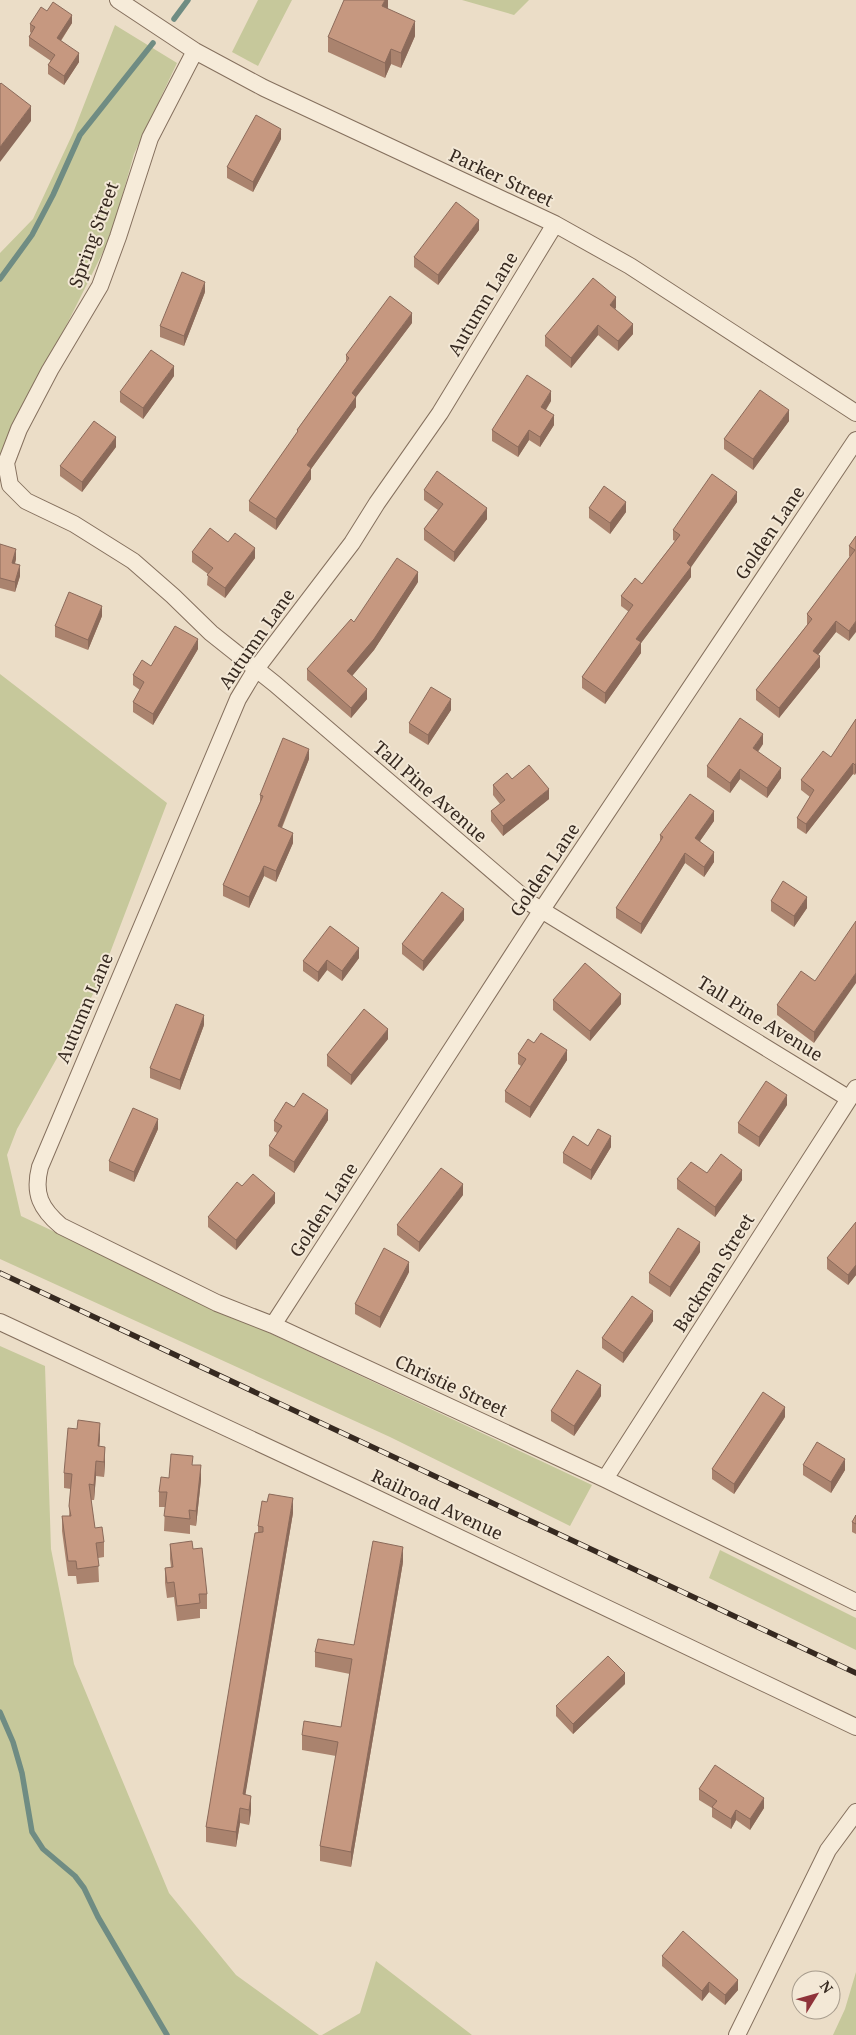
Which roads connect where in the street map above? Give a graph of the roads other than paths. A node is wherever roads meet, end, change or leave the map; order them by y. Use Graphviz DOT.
graph roads {
  1 [pos="118,0"];
  2 [pos="195,51"];
  3 [pos="555,224"];
  4 [pos="856,413"];
  5 [pos="856,440"];
  6 [pos="10,485"];
  7 [pos="256,669"];
  8 [pos="541,910"];
  9 [pos="852,1093"];
  10 [pos="39,1198"];
  11 [pos="0,1322"];
  12 [pos="273,1325"];
  13 [pos="605,1479"];
  14 [pos="856,1602"];
  15 [pos="856,1727"];
  16 [pos="856,1812"];
  17 [pos="737,2035"];
  1 -- 2 [label="street, Parker Street"];
  2 -- 3 [label="street, Parker Street"];
  2 -- 6 [label="street, Spring Street"];
  3 -- 4 [label="street, Parker Street"];
  3 -- 7 [label="street, Autumn Lane"];
  5 -- 8 [label="street, Golden Lane"];
  6 -- 7 [label="street, Tall Pine Avenue"];
  7 -- 8 [label="street, Tall Pine Avenue"];
  7 -- 10 [label="street, Autumn Lane"];
  8 -- 9 [label="street, Tall Pine Avenue"];
  8 -- 12 [label="street, Golden Lane"];
  9 -- 13 [label="street, Backman Street"];
  10 -- 12 [label="street, Christie Street"];
  11 -- 15 [label="street, Railroad Avenue"];
  12 -- 13 [label="street, Christie Street"];
  13 -- 14 [label="street, Christie Street"];
  16 -- 17 [label="street"];
}
